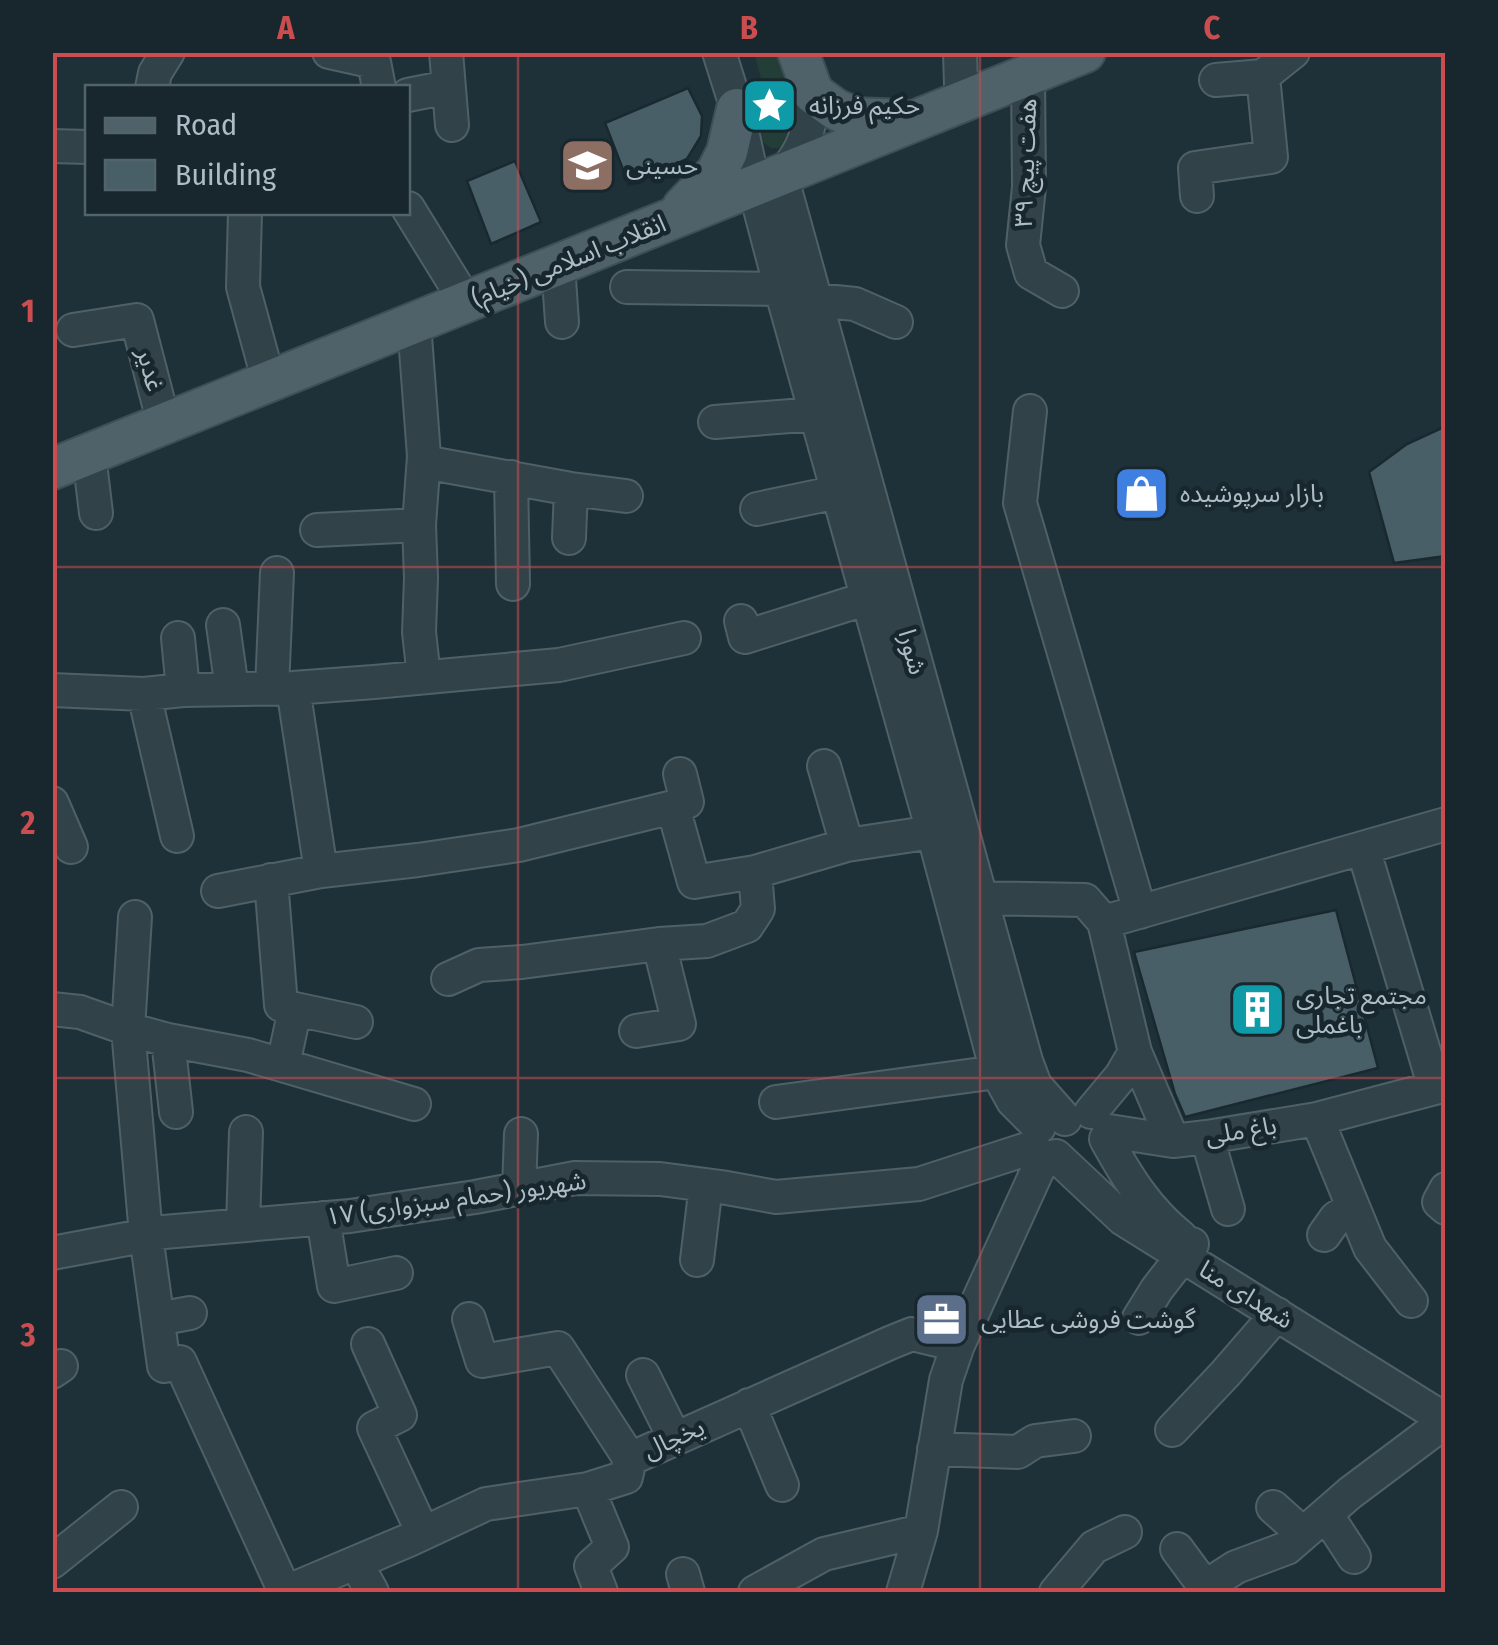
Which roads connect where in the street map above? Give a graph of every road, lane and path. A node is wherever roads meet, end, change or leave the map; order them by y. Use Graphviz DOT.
graph roads {
  1 [pos="168,52"];
  2 [pos="329,52"];
  3 [pos="446,52"];
  4 [pos="719,52"];
  5 [pos="798,52"];
  6 [pos="1085,52"];
  7 [pos="1293,52"];
  8 [pos="1028,76"];
  9 [pos="1264,76"];
  10 [pos="1216,80"];
  11 [pos="152,85"];
  12 [pos="379,85"];
  13 [pos="448,88"];
  14 [pos="813,93"];
  15 [pos="410,95"];
  16 [pos="736,109"];
  17 [pos="917,120"];
  18 [pos="452,125"];
  19 [pos="52,146"];
  20 [pos="85,147"];
  21 [pos="767,181"];
  22 [pos="1197,196"];
  23 [pos="410,211"];
  24 [pos="245,215"];
  25 [pos="671,220"];
  26 [pos="558,266"];
  27 [pos="627,287"];
  28 [pos="781,289"];
  29 [pos="1062,291"];
  30 [pos="815,300"];
  31 [pos="466,302"];
  32 [pos="562,322"];
  33 [pos="896,322"];
  34 [pos="414,323"];
  35 [pos="72,330"];
  36 [pos="269,382"];
  37 [pos="1030,412"];
  38 [pos="816,414"];
  39 [pos="716,422"];
  40 [pos="164,424"];
  41 [pos="70,462"];
  42 [pos="424,462"];
  43 [pos="510,477"];
  44 [pos="571,489"];
  45 [pos="838,492"];
  46 [pos="626,496"];
  47 [pos="757,509"];
  48 [pos="96,513"];
  49 [pos="419,526"];
  50 [pos="317,530"];
  51 [pos="570,538"];
  52 [pos="277,573"];
  53 [pos="514,584"];
  54 [pos="868,598"];
  55 [pos="741,621"];
  56 [pos="223,625"];
  57 [pos="178,638"];
  58 [pos="684,638"];
  59 [pos="424,677"];
  60 [pos="282,688"];
  61 [pos="232,689"];
  62 [pos="52,690"];
  63 [pos="183,690"];
  64 [pos="144,694"];
  65 [pos="824,766"];
  66 [pos="680,774"];
  67 [pos="52,804"];
  68 [pos="673,807"];
  69 [pos="1446,824"];
  70 [pos="933,832"];
  71 [pos="177,836"];
  72 [pos="847,845"];
  73 [pos="72,847"];
  74 [pos="1363,848"];
  75 [pos="321,870"];
  76 [pos="755,872"];
  77 [pos="271,880"];
  78 [pos="218,891"];
  79 [pos="980,898"];
  80 [pos="1140,912"];
  81 [pos="136,917"];
  82 [pos="1104,922"];
  83 [pos="659,944"];
  84 [pos="448,979"];
  85 [pos="52,1009"];
  86 [pos="295,1009"];
  87 [pos="356,1022"];
  88 [pos="128,1028"];
  89 [pos="636,1031"];
  90 [pos="168,1040"];
  91 [pos="1136,1052"];
  92 [pos="283,1065"];
  93 [pos="997,1072"];
  94 [pos="1440,1086"];
  95 [pos="776,1102"];
  96 [pos="414,1104"];
  97 [pos="176,1112"];
  98 [pos="1317,1119"];
  99 [pos="246,1132"];
  100 [pos="521,1134"];
  101 [pos="1068,1136"];
  102 [pos="1207,1137"];
  103 [pos="1173,1141"];
  104 [pos="706,1184"];
  105 [pos="520,1189"];
  106 [pos="1446,1189"];
  107 [pos="1353,1206"];
  108 [pos="1446,1208"];
  109 [pos="1228,1209"];
  110 [pos="324,1218"];
  111 [pos="243,1225"];
  112 [pos="146,1235"];
  113 [pos="1324,1236"];
  114 [pos="1187,1250"];
  115 [pos="52,1253"];
  116 [pos="697,1260"];
  117 [pos="396,1274"];
  118 [pos="1411,1301"];
  119 [pos="190,1313"];
  120 [pos="1278,1314"];
  121 [pos="1139,1318"];
  122 [pos="158,1319"];
  123 [pos="469,1319"];
  124 [pos="368,1344"];
  125 [pos="958,1345"];
  126 [pos="643,1375"];
  127 [pos="1446,1400"];
  128 [pos="749,1405"];
  129 [pos="1446,1421"];
  130 [pos="1172,1430"];
  131 [pos="1074,1436"];
  132 [pos="674,1439"];
  133 [pos="934,1449"];
  134 [pos="630,1459"];
  135 [pos="782,1485"];
  136 [pos="588,1489"];
  137 [pos="1273,1507"];
  138 [pos="121,1508"];
  139 [pos="1314,1524"];
  140 [pos="921,1531"];
  141 [pos="1125,1532"];
  142 [pos="423,1533"];
  143 [pos="1176,1549"];
  144 [pos="1354,1558"];
  145 [pos="52,1562"];
  146 [pos="356,1562"];
  147 [pos="286,1592"];
  148 [pos="372,1592"];
  149 [pos="601,1592"];
  150 [pos="755,1592"];
  151 [pos="903,1592"];
  152 [pos="1056,1592"];
  1 -- 11 [label="street"];
  2 -- 12 [label="street"];
  3 -- 13 [label="street"];
  4 -- 16 [label="street"];
  5 -- 14 [label="main road"];
  6 -- 8 [label="main road, انقلاب اسلامی (خیام)"];
  7 -- 9 [label="street"];
  8 -- 17 [label="main road, انقلاب اسلامی (خیام)"];
  8 -- 29 [label="street, هفت پیچ ۳۹"];
  9 -- 10 [label="street"];
  9 -- 22 [label="street"];
  13 -- 15 [label="street"];
  13 -- 18 [label="street"];
  14 -- 17 [label="main road"];
  14 -- 21 [label="street"];
  16 -- 21 [label="street"];
  16 -- 25 [label="main road"];
  17 -- 21 [label="main road, انقلاب اسلامی (خیام)"];
  19 -- 20 [label="street"];
  21 -- 25 [label="main road, انقلاب اسلامی (خیام)"];
  21 -- 28 [label="street, شورا"];
  21 -- 30 [label="street, شورا"];
  23 -- 31 [label="street"];
  24 -- 36 [label="street"];
  25 -- 26 [label="main road, انقلاب اسلامی (خیام)"];
  26 -- 31 [label="main road, انقلاب اسلامی (خیام)"];
  26 -- 32 [label="street"];
  27 -- 28 [label="street"];
  28 -- 38 [label="street, شورا"];
  30 -- 33 [label="street"];
  30 -- 79 [label="street, شورا"];
  31 -- 34 [label="main road, انقلاب اسلامی (خیام)"];
  34 -- 36 [label="main road, انقلاب اسلامی (خیام)"];
  34 -- 42 [label="street"];
  35 -- 40 [label="street, غدیر"];
  36 -- 40 [label="main road, انقلاب اسلامی (خیام)"];
  37 -- 80 [label="street"];
  38 -- 39 [label="street"];
  38 -- 45 [label="street, شورا"];
  40 -- 41 [label="main road, انقلاب اسلامی (خیام)"];
  41 -- 48 [label="street"];
  42 -- 43 [label="street"];
  42 -- 49 [label="street"];
  43 -- 44 [label="street"];
  43 -- 53 [label="street"];
  44 -- 46 [label="street"];
  44 -- 51 [label="street"];
  45 -- 47 [label="street"];
  45 -- 54 [label="street, شورا"];
  49 -- 50 [label="street"];
  49 -- 59 [label="street"];
  52 -- 60 [label="street"];
  54 -- 55 [label="street"];
  54 -- 70 [label="street, شورا"];
  56 -- 61 [label="street"];
  57 -- 63 [label="street"];
  58 -- 59 [label="street"];
  59 -- 60 [label="street"];
  60 -- 61 [label="street"];
  60 -- 75 [label="street"];
  61 -- 63 [label="street"];
  62 -- 64 [label="street"];
  63 -- 64 [label="street"];
  64 -- 71 [label="street"];
  65 -- 72 [label="street"];
  66 -- 68 [label="street"];
  67 -- 73 [label="street"];
  68 -- 75 [label="street"];
  68 -- 76 [label="street"];
  69 -- 74 [label="street"];
  70 -- 72 [label="street"];
  70 -- 93 [label="street, شورا"];
  72 -- 76 [label="street"];
  74 -- 80 [label="street"];
  74 -- 94 [label="street, باغ ملی"];
  75 -- 77 [label="street"];
  76 -- 83 [label="street"];
  77 -- 78 [label="street"];
  77 -- 86 [label="street"];
  79 -- 82 [label="street"];
  79 -- 101 [label="street, شورا"];
  80 -- 82 [label="street"];
  81 -- 88 [label="street"];
  82 -- 91 [label="street, باغ ملی"];
  83 -- 84 [label="street"];
  83 -- 89 [label="street"];
  85 -- 88 [label="street"];
  86 -- 87 [label="street"];
  86 -- 92 [label="street"];
  88 -- 90 [label="street"];
  88 -- 112 [label="street"];
  90 -- 92 [label="street"];
  90 -- 97 [label="street"];
  91 -- 101 [label="street"];
  91 -- 103 [label="street, باغ ملی"];
  92 -- 96 [label="street"];
  93 -- 95 [label="street"];
  93 -- 101 [label="street, شورا"];
  94 -- 98 [label="street, باغ ملی"];
  98 -- 102 [label="street, باغ ملی"];
  98 -- 107 [label="street"];
  99 -- 111 [label="street"];
  100 -- 105 [label="street"];
  101 -- 103 [label="street"];
  101 -- 104 [label="street, ۱۷ شهریور (حمام سبزواری)"];
  101 -- 114 [label="street, شهدای منا"];
  101 -- 114 [label="street, شهدای منا"];
  101 -- 125 [label="street"];
  102 -- 103 [label="street, باغ ملی"];
  102 -- 109 [label="street"];
  104 -- 105 [label="street, ۱۷ شهریور (حمام سبزواری)"];
  104 -- 116 [label="street"];
  105 -- 110 [label="street, ۱۷ شهریور (حمام سبزواری)"];
  106 -- 108 [label="street"];
  107 -- 113 [label="street"];
  107 -- 118 [label="street"];
  110 -- 111 [label="street, ۱۷ شهریور (حمام سبزواری)"];
  110 -- 117 [label="street"];
  111 -- 112 [label="street, ۱۷ شهریور (حمام سبزواری)"];
  112 -- 115 [label="street, ۱۷ شهریور (حمام سبزواری)"];
  112 -- 122 [label="street"];
  114 -- 120 [label="street, شهدای منا"];
  114 -- 121 [label="street"];
  114 -- 127 [label="street, شهدای منا"];
  119 -- 122 [label="street"];
  120 -- 129 [label="street, شهدای منا"];
  120 -- 130 [label="street"];
  122 -- 147 [label="street"];
  123 -- 134 [label="street"];
  124 -- 142 [label="street"];
  125 -- 128 [label="street, یخچال"];
  125 -- 133 [label="street"];
  126 -- 132 [label="street"];
  128 -- 132 [label="street, یخچال"];
  128 -- 135 [label="street"];
  129 -- 139 [label="street"];
  131 -- 133 [label="street"];
  132 -- 134 [label="street, یخچال"];
  133 -- 140 [label="street"];
  134 -- 136 [label="street, یخچال"];
  136 -- 142 [label="street, یخچال"];
  136 -- 149 [label="street"];
  137 -- 139 [label="street"];
  138 -- 145 [label="street"];
  139 -- 143 [label="street"];
  139 -- 144 [label="street"];
  140 -- 150 [label="street"];
  140 -- 151 [label="street"];
  141 -- 152 [label="street"];
  142 -- 146 [label="street, یخچال"];
  146 -- 147 [label="street, یخچال"];
  146 -- 148 [label="street"];
}
